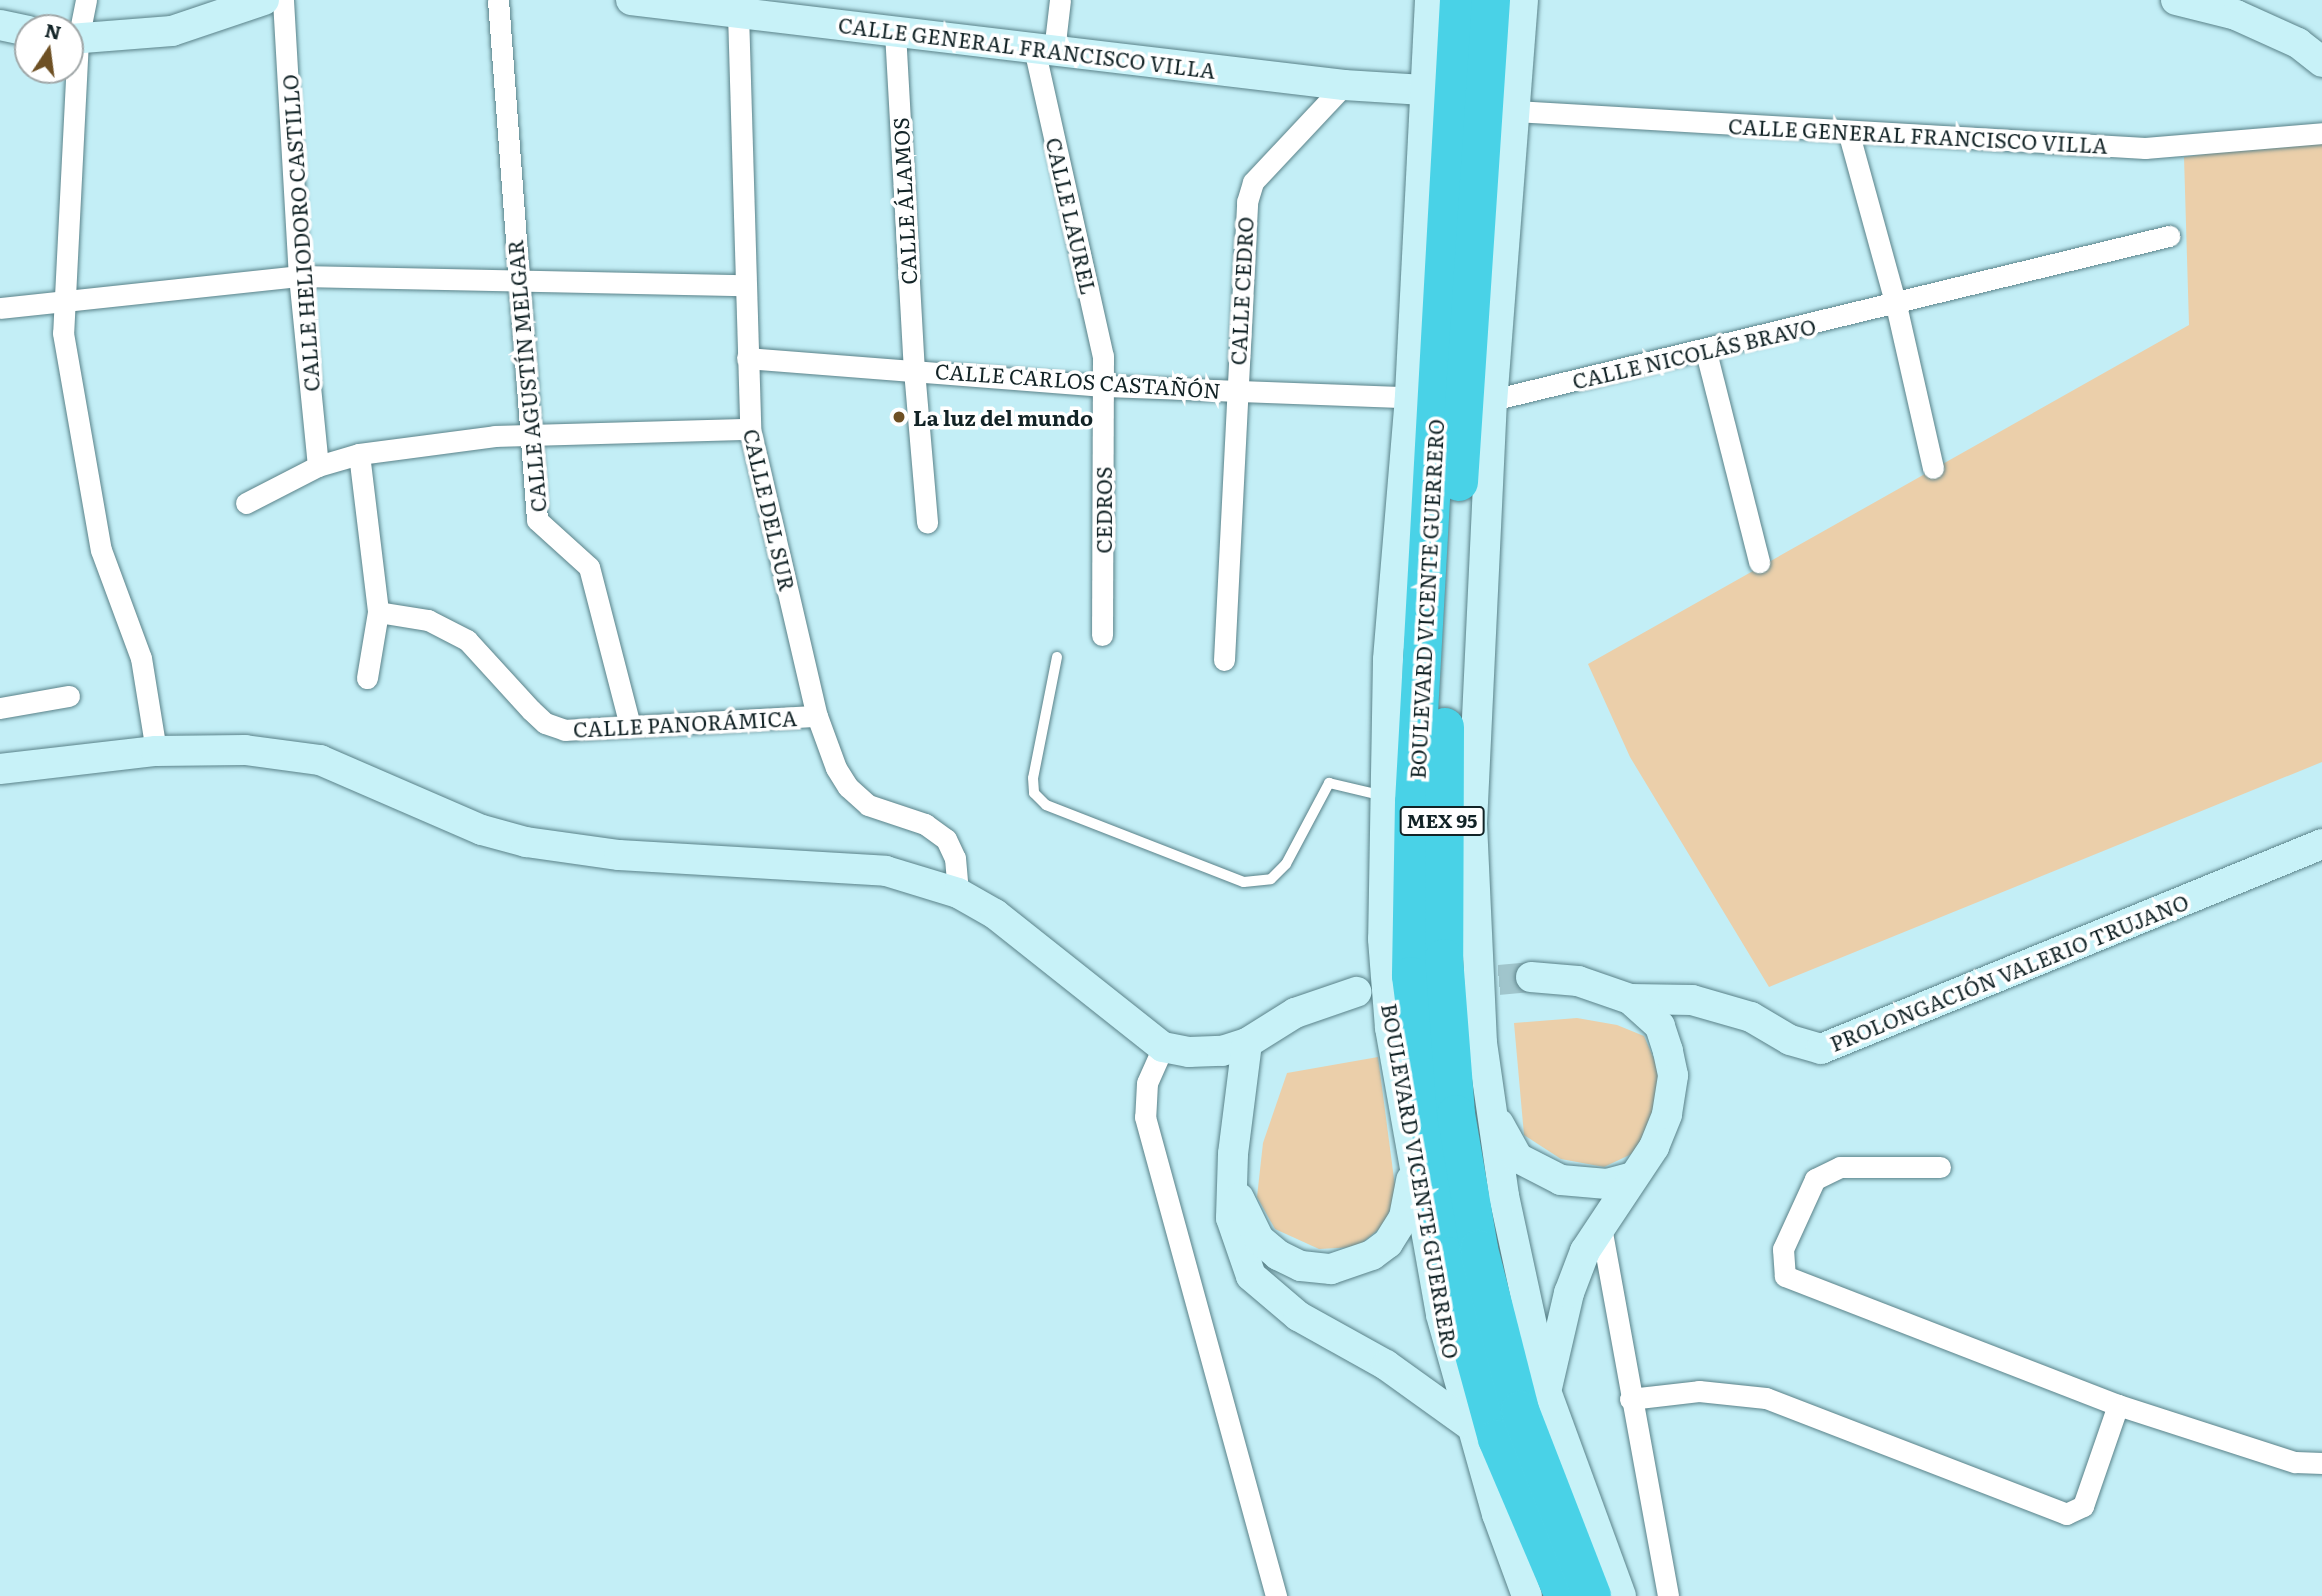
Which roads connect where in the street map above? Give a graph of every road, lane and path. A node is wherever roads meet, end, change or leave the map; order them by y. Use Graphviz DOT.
graph roads {
  1 [pos="264,0"];
  2 [pos="283,0"];
  3 [pos="498,0"];
  4 [pos="631,0"];
  5 [pos="1060,0"];
  6 [pos="1430,0"];
  7 [pos="1522,0"];
  8 [pos="2176,0"];
  9 [pos="691,4"];
  10 [pos="738,13"];
  11 [pos="1474,15"];
  12 [pos="895,32"];
  13 [pos="84,38"];
  14 [pos="1044,50"];
  15 [pos="2322,62"];
  16 [pos="72,84"];
  17 [pos="1344,85"];
  18 [pos="1424,90"];
  19 [pos="1515,111"];
  20 [pos="1848,131"];
  21 [pos="2322,133"];
  22 [pos="2169,236"];
  23 [pos="299,276"];
  24 [pos="516,281"];
  25 [pos="745,285"];
  26 [pos="65,303"];
  27 [pos="1896,305"];
  28 [pos="0,308"];
  29 [pos="1706,352"];
  30 [pos="747,358"];
  31 [pos="914,370"];
  32 [pos="1103,386"];
  33 [pos="1236,390"];
  34 [pos="1410,397"];
  35 [pos="1492,400"];
  36 [pos="750,429"];
  37 [pos="528,435"];
  38 [pos="359,454"];
  39 [pos="318,466"];
  40 [pos="1933,468"];
  41 [pos="246,503"];
  42 [pos="928,522"];
  43 [pos="1759,562"];
  44 [pos="378,612"];
  45 [pos="1102,635"];
  46 [pos="1057,657"];
  47 [pos="1224,660"];
  48 [pos="367,678"];
  49 [pos="69,696"];
  50 [pos="0,708"];
  51 [pos="817,716"];
  52 [pos="630,725"];
  53 [pos="156,751"];
  54 [pos="0,769"];
  55 [pos="1385,796"];
  56 [pos="2322,844"];
  57 [pos="958,893"];
  58 [pos="1531,977"];
  59 [pos="1356,992"];
  60 [pos="1630,999"];
  61 [pos="1247,1043"];
  62 [pos="1163,1047"];
  63 [pos="1492,1111"];
  64 [pos="1414,1162"];
  65 [pos="1940,1167"];
  66 [pos="1633,1177"];
  67 [pos="1231,1181"];
  68 [pos="1601,1227"];
  69 [pos="1546,1391"];
  70 [pos="1630,1399"];
  71 [pos="2118,1405"];
  72 [pos="1484,1433"];
  73 [pos="2322,1463"];
  74 [pos="1276,1596"];
  75 [pos="1527,1596"];
  76 [pos="1538,1596"];
  77 [pos="1564,1596"];
  78 [pos="1592,1596"];
  79 [pos="1621,1596"];
  80 [pos="1668,1596"];
  1 -- 13 [label="main road"];
  2 -- 23 [label="street, CALLE HELIODORO CASTILLO"];
  3 -- 24 [label="street, CALLE AGUSTÍN MELGAR"];
  4 -- 9 [label="main road, CALLE GENERAL FRANCISCO VILLA"];
  5 -- 14 [label="street, CALLE LAUREL"];
  6 -- 18 [label="main road, BOULEVARD VICENTE GUERRERO"];
  7 -- 19 [label="main road"];
  8 -- 15 [label="main road"];
  9 -- 10 [label="main road, CALLE GENERAL FRANCISCO VILLA"];
  10 -- 12 [label="main road, CALLE GENERAL FRANCISCO VILLA"];
  10 -- 25 [label="street, CALLE DEL SUR"];
  11 -- 72 [label="highway, BOULEVARD VICENTE GUERRERO / MEX 95"];
  11 -- 78 [label="highway, BOULEVARD VICENTE GUERRERO / MEX 95"];
  12 -- 14 [label="main road, CALLE GENERAL FRANCISCO VILLA"];
  12 -- 31 [label="street, CALLE ÁLAMOS"];
  14 -- 17 [label="main road, CALLE GENERAL FRANCISCO VILLA"];
  14 -- 32 [label="street, CALLE LAUREL"];
  16 -- 26 [label="street"];
  17 -- 18 [label="main road, CALLE GENERAL FRANCISCO VILLA"];
  17 -- 33 [label="street, CALLE CEDRO"];
  18 -- 34 [label="main road, BOULEVARD VICENTE GUERRERO"];
  19 -- 20 [label="street, CALLE GENERAL FRANCISCO VILLA"];
  19 -- 35 [label="main road"];
  20 -- 21 [label="street, CALLE GENERAL FRANCISCO VILLA"];
  20 -- 27 [label="street"];
  22 -- 27 [label="street, CALLE NICOLÁS BRAVO"];
  23 -- 24 [label="street"];
  23 -- 26 [label="street"];
  23 -- 39 [label="street, CALLE HELIODORO CASTILLO"];
  24 -- 25 [label="street"];
  24 -- 37 [label="street, CALLE AGUSTÍN MELGAR"];
  25 -- 30 [label="street, CALLE DEL SUR"];
  26 -- 28 [label="street"];
  26 -- 53 [label="street"];
  27 -- 29 [label="street, CALLE NICOLÁS BRAVO"];
  27 -- 40 [label="street"];
  29 -- 35 [label="street, CALLE NICOLÁS BRAVO"];
  29 -- 43 [label="street"];
  30 -- 31 [label="street, CALLE CARLOS CASTAÑÓN"];
  30 -- 36 [label="street, CALLE DEL SUR"];
  31 -- 32 [label="street, CALLE CARLOS CASTAÑÓN"];
  31 -- 42 [label="street, CALLE ÁLAMOS"];
  32 -- 33 [label="street, CALLE CARLOS CASTAÑÓN"];
  32 -- 45 [label="street, CEDROS"];
  33 -- 34 [label="street, CALLE CARLOS CASTAÑÓN"];
  33 -- 47 [label="street, CALLE CEDRO"];
  34 -- 55 [label="main road, BOULEVARD VICENTE GUERRERO"];
  35 -- 63 [label="main road"];
  36 -- 37 [label="street"];
  36 -- 51 [label="street, CALLE DEL SUR"];
  37 -- 38 [label="street"];
  37 -- 52 [label="street, CALLE AGUSTÍN MELGAR"];
  38 -- 39 [label="street"];
  38 -- 44 [label="street"];
  39 -- 41 [label="street"];
  44 -- 48 [label="street"];
  44 -- 52 [label="street, CALLE PANORÁMICA"];
  46 -- 55 [label="lane"];
  49 -- 50 [label="street"];
  51 -- 52 [label="street, CALLE PANORÁMICA"];
  51 -- 57 [label="street, CALLE DEL SUR"];
  53 -- 54 [label="main road"];
  53 -- 57 [label="main road"];
  55 -- 64 [label="main road, BOULEVARD VICENTE GUERRERO"];
  56 -- 60 [label="main road, PROLONGACIÓN VALERIO TRUJANO"];
  57 -- 62 [label="main road"];
  58 -- 60 [label="main road, PROLONGACIÓN VALERIO TRUJANO"];
  59 -- 61 [label="main road"];
  60 -- 66 [label="main road"];
  61 -- 62 [label="main road"];
  61 -- 67 [label="main road"];
  62 -- 74 [label="street"];
  63 -- 66 [label="main road"];
  63 -- 69 [label="main road"];
  64 -- 67 [label="main road"];
  64 -- 72 [label="main road, BOULEVARD VICENTE GUERRERO"];
  65 -- 71 [label="street"];
  66 -- 68 [label="main road"];
  67 -- 72 [label="main road"];
  68 -- 69 [label="main road"];
  68 -- 70 [label="street"];
  69 -- 79 [label="main road"];
  70 -- 71 [label="street"];
  70 -- 80 [label="street"];
  71 -- 73 [label="street"];
  72 -- 75 [label="main road, BOULEVARD VICENTE GUERRERO"];
  72 -- 76 [label="highway"];
  72 -- 77 [label="highway, BOULEVARD VICENTE GUERRERO / MEX 95"];
}
